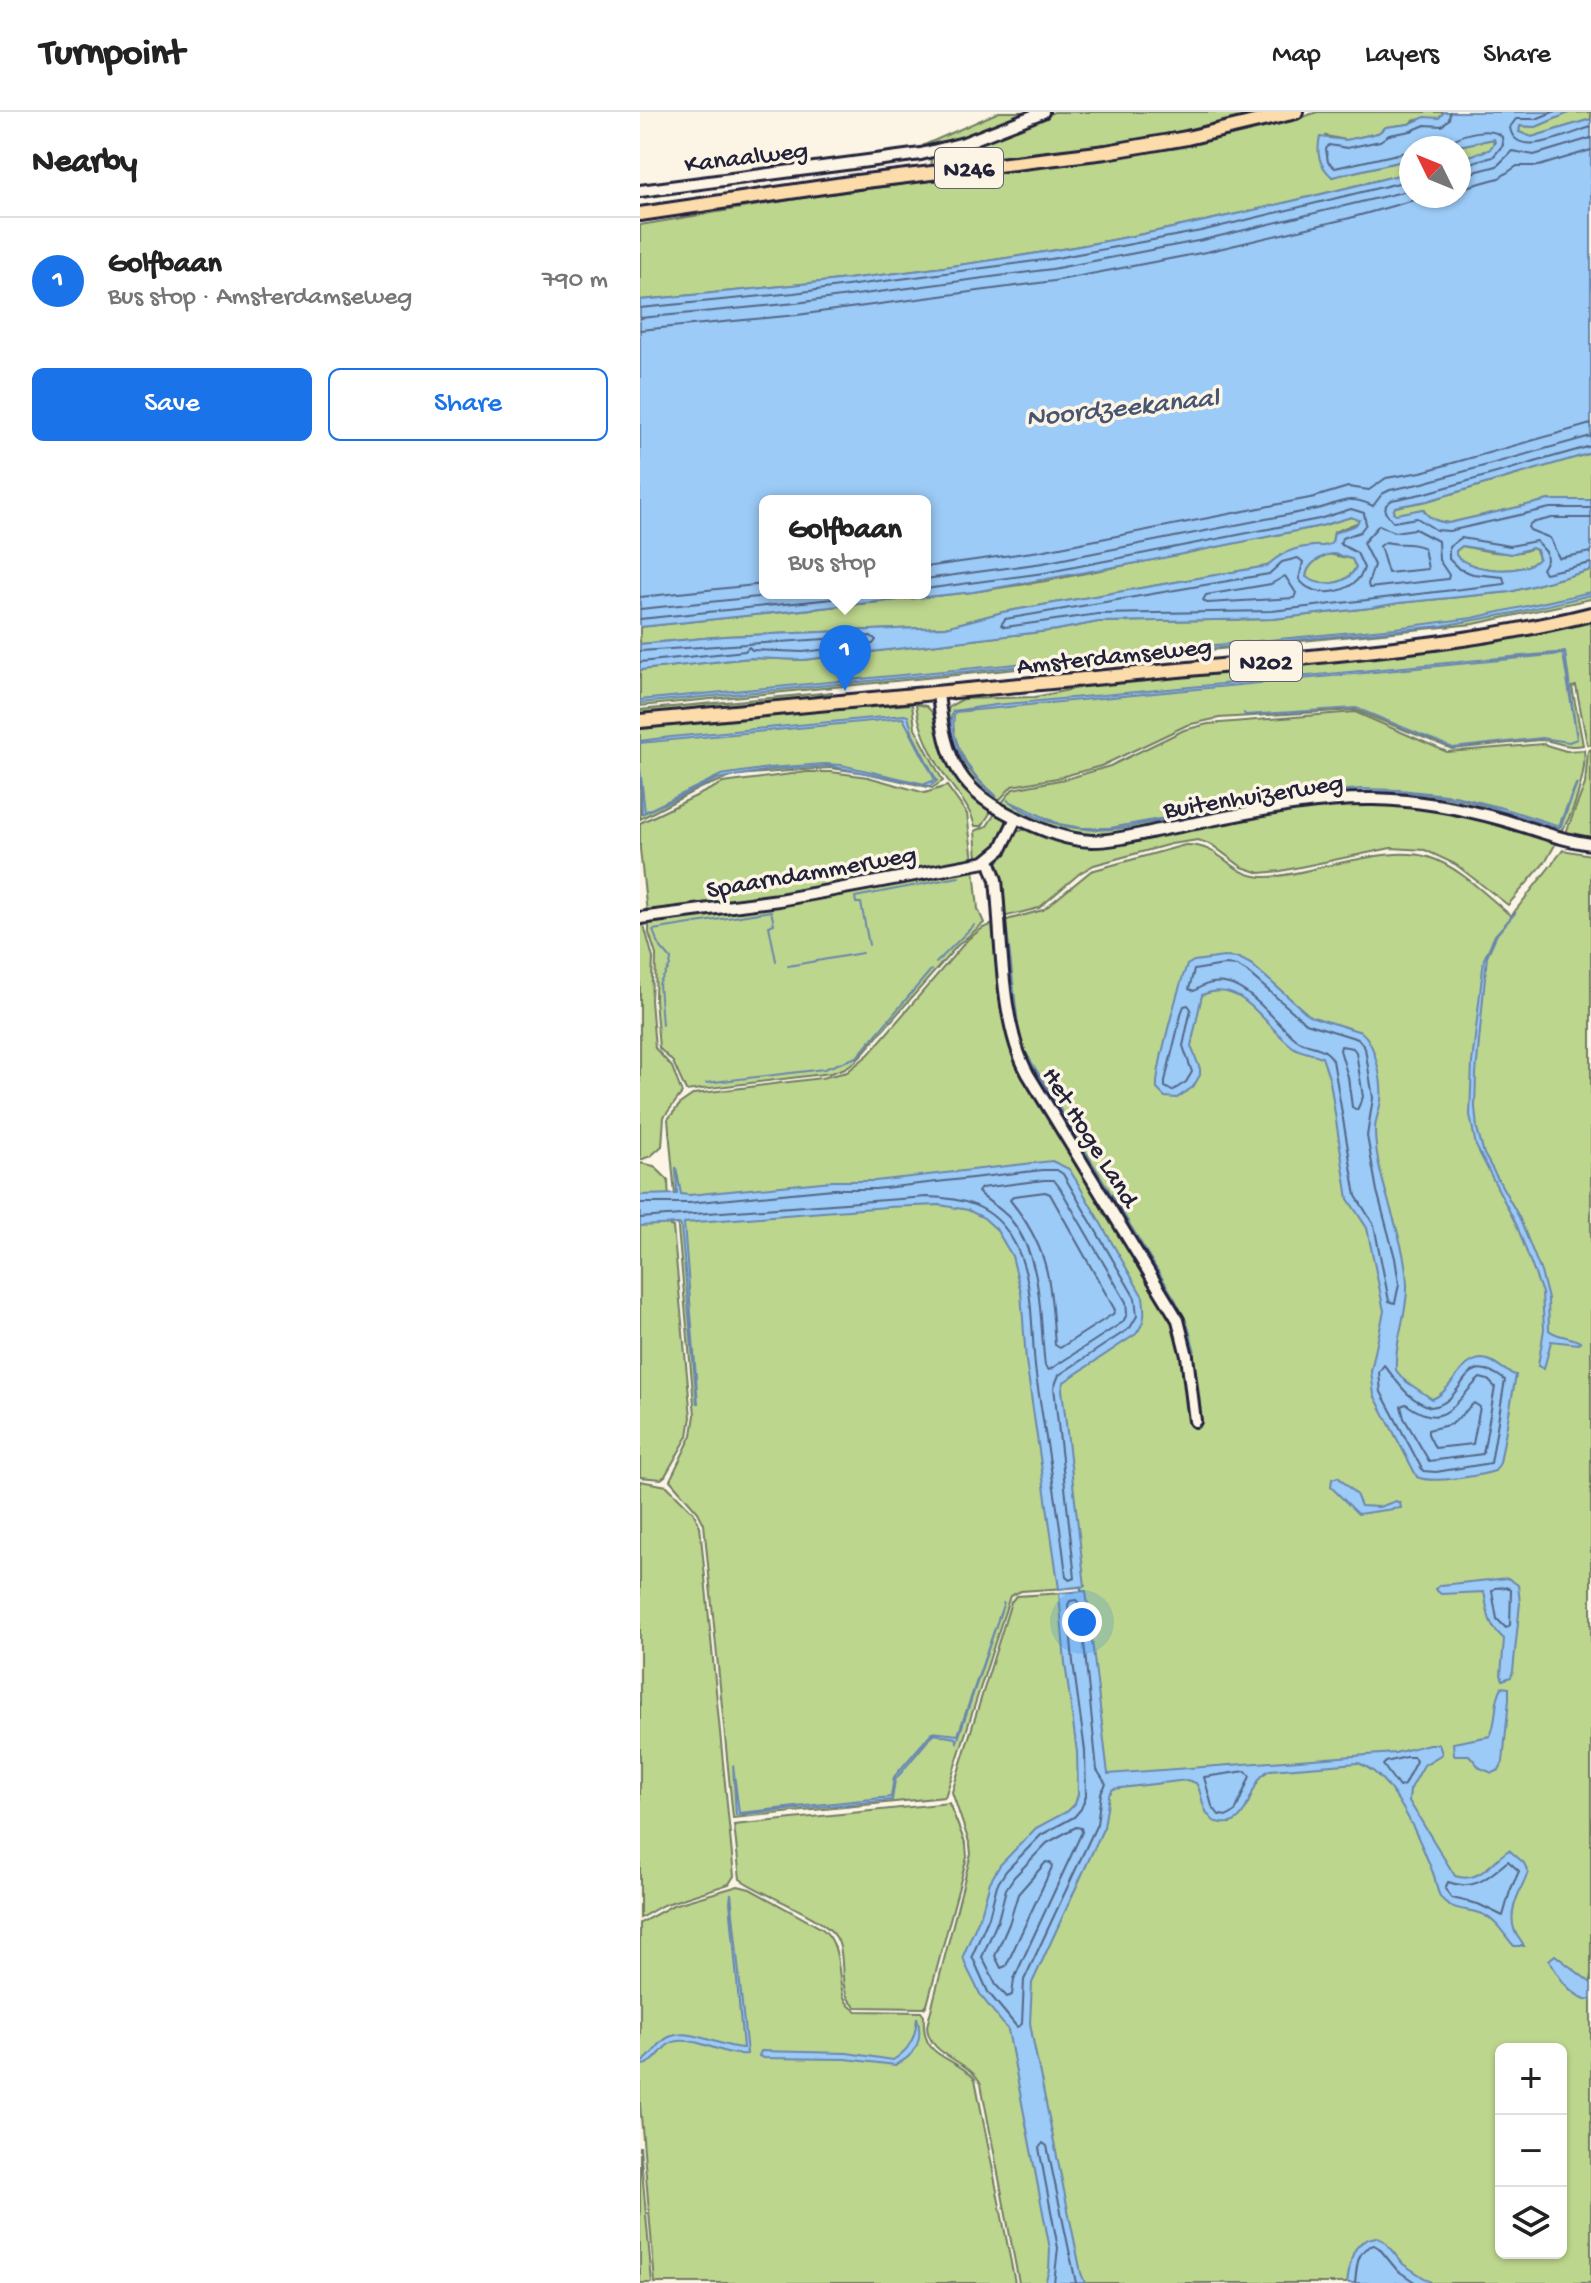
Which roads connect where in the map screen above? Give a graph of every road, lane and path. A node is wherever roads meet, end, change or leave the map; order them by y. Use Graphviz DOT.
graph roads {
  1 [pos="1043,112"];
  2 [pos="1296,112"];
  3 [pos="640,191"];
  4 [pos="640,214"];
  5 [pos="1591,614"];
  6 [pos="938,694"];
  7 [pos="640,721"];
  8 [pos="1016,818"];
  9 [pos="1591,844"];
  10 [pos="989,860"];
  11 [pos="640,918"];
  12 [pos="1195,1421"];
  1 -- 3 [label="street, Kanaalweg"];
  2 -- 4 [label="main road, N246"];
  5 -- 6 [label="main road, Amsterdamseweg / N202"];
  6 -- 7 [label="main road, Amsterdamseweg / N202"];
  6 -- 8 [label="street, Buitenhuizerweg"];
  8 -- 9 [label="street, Buitenhuizerweg"];
  8 -- 10 [label="street"];
  10 -- 11 [label="street, Spaarndammerweg"];
  10 -- 12 [label="street, Het Hoge Land"];
}
